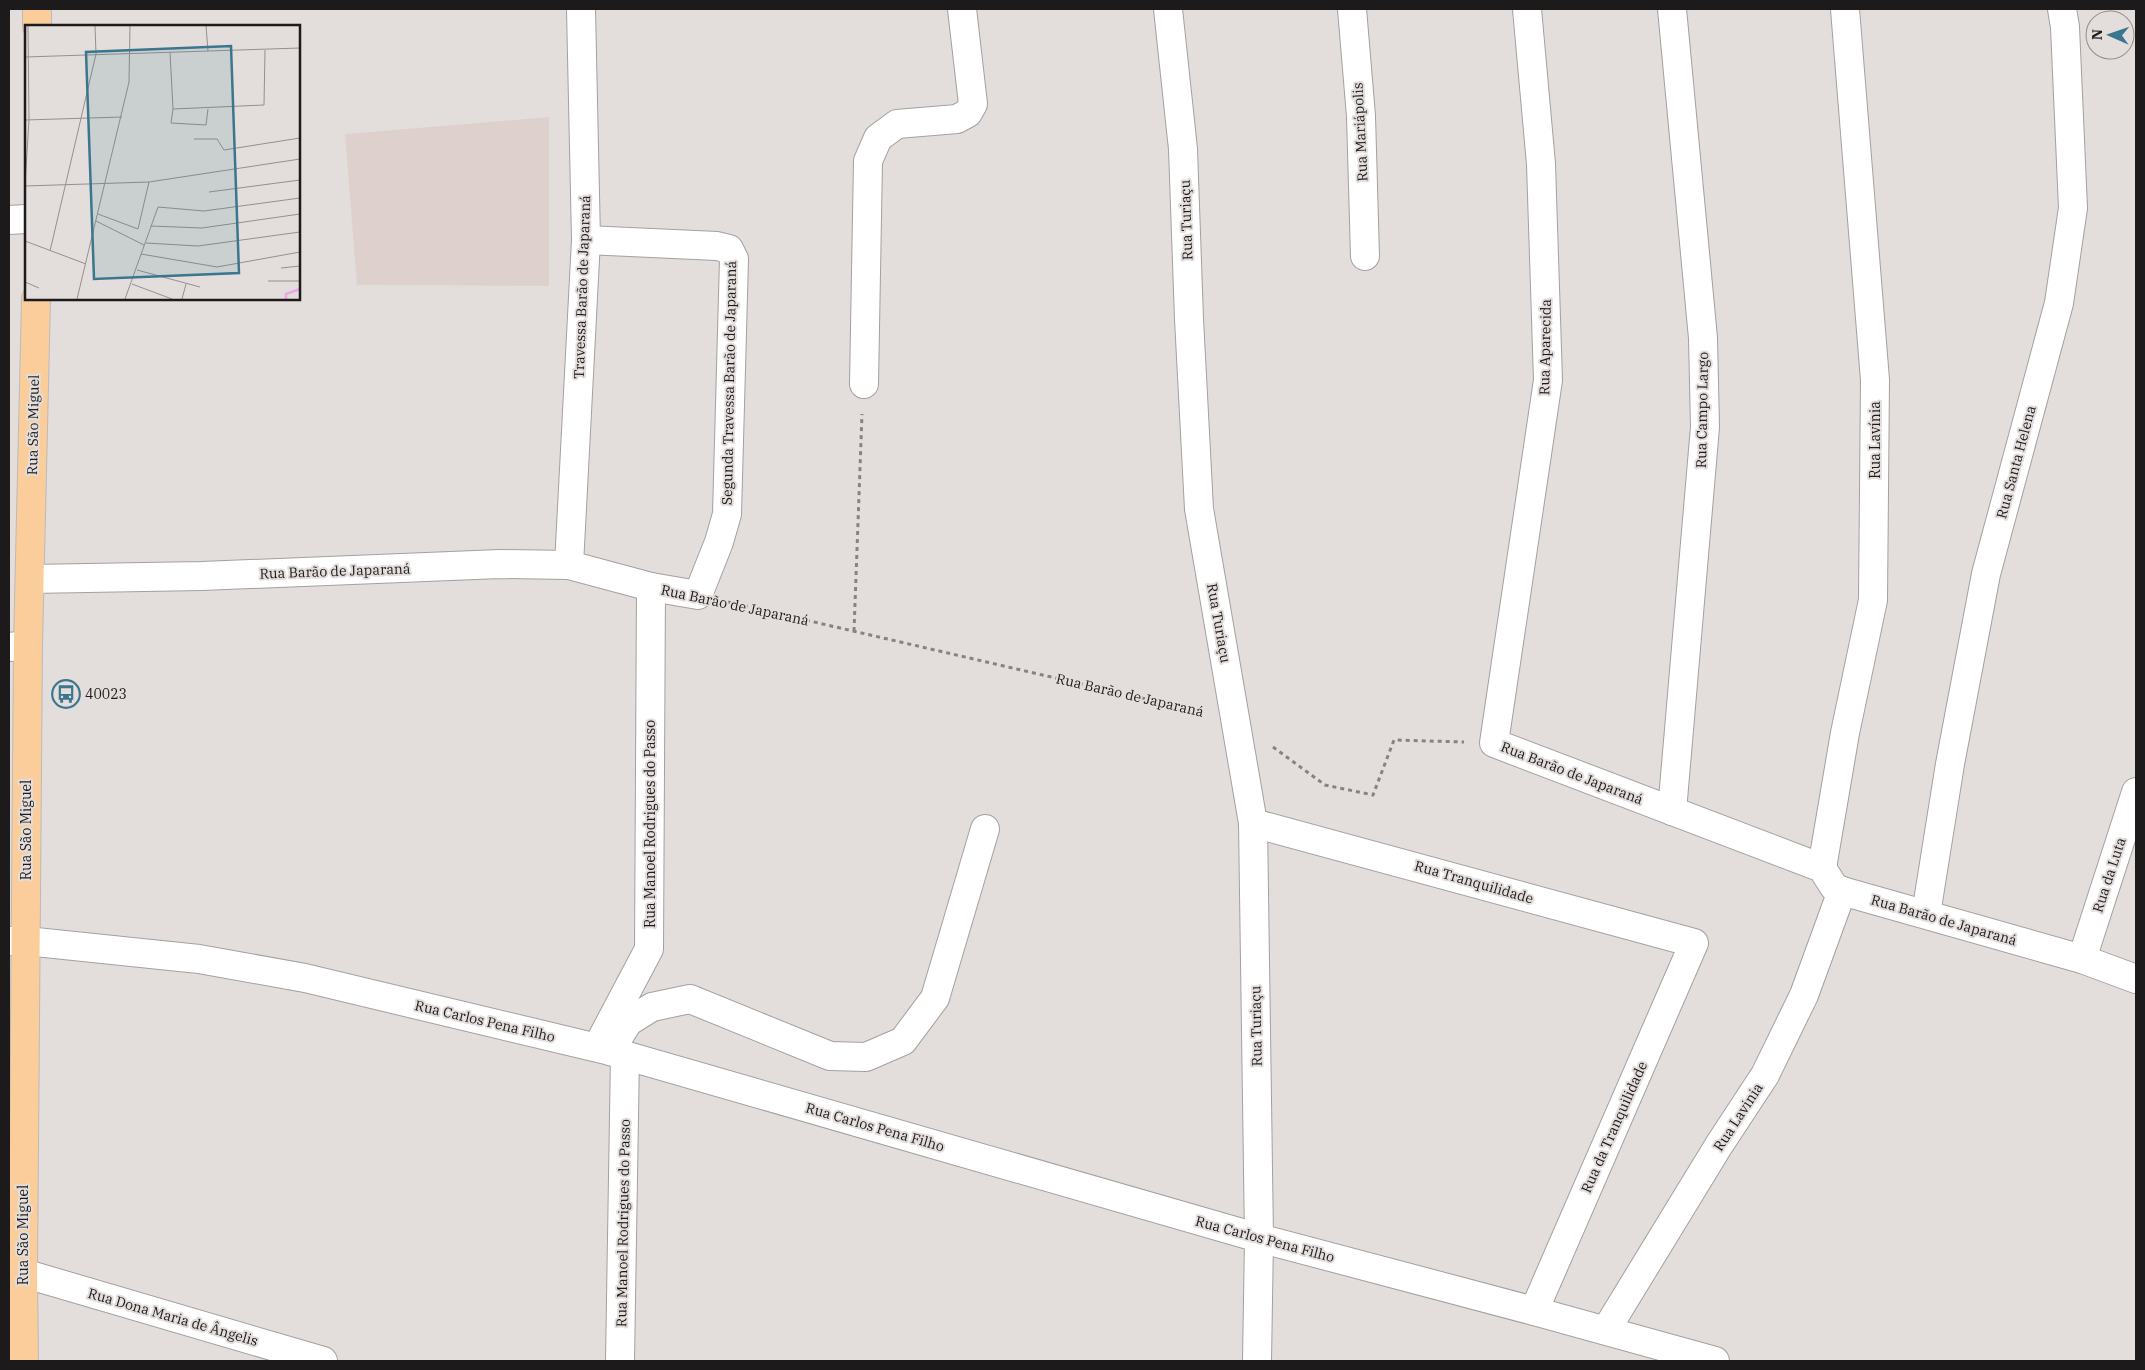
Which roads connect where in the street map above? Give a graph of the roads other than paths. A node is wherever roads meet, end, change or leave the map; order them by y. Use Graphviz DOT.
graph roads {
  1 [pos="37,9"];
  2 [pos="581,9"];
  3 [pos="962,9"];
  4 [pos="1168,9"];
  5 [pos="1352,9"];
  6 [pos="1527,9"];
  7 [pos="1672,9"];
  8 [pos="1845,9"];
  9 [pos="2062,9"];
  10 [pos="37,25"];
  11 [pos="25,219"];
  12 [pos="9,220"];
  13 [pos="586,240"];
  14 [pos="1365,256"];
  15 [pos="36,300"];
  16 [pos="864,384"];
  17 [pos="569,565"];
  18 [pos="30,579"];
  19 [pos="651,587"];
  20 [pos="698,595"];
  21 [pos="18,646"];
  22 [pos="1494,743"];
  23 [pos="2136,792"];
  24 [pos="1672,812"];
  25 [pos="1254,823"];
  26 [pos="985,829"];
  27 [pos="1822,868"];
  28 [pos="1842,891"];
  29 [pos="1926,914"];
  30 [pos="17,941"];
  31 [pos="1694,943"];
  32 [pos="2082,959"];
  33 [pos="2136,979"];
  34 [pos="611,1051"];
  35 [pos="1258,1238"];
  36 [pos="16,1273"];
  37 [pos="1534,1311"];
  38 [pos="1606,1330"];
  39 [pos="24,1361"];
  40 [pos="323,1361"];
  41 [pos="620,1361"];
  42 [pos="1257,1361"];
  43 [pos="1715,1361"];
  1 -- 10 [label="main road"];
  2 -- 13 [label="street, Travessa Barão de Japaraná"];
  3 -- 16 [label="street"];
  4 -- 25 [label="street, Rua Turiaçu"];
  5 -- 14 [label="street, Rua Mariápolis"];
  6 -- 22 [label="street, Rua Aparecida"];
  7 -- 24 [label="street, Rua Campo Largo"];
  8 -- 27 [label="street, Rua Lavínia"];
  9 -- 29 [label="street, Rua Santa Helena"];
  11 -- 12 [label="street"];
  13 -- 17 [label="street, Travessa Barão de Japaraná"];
  13 -- 20 [label="street, Segunda Travessa Barão de Japaraná"];
  15 -- 18 [label="main road, Rua São Miguel"];
  17 -- 18 [label="street, Rua Barão de Japaraná"];
  17 -- 19 [label="street, Rua Barão de Japaraná"];
  18 -- 21 [label="main road, Rua São Miguel"];
  19 -- 20 [label="street, Rua Barão de Japaraná"];
  19 -- 34 [label="street, Rua Manoel Rodrigues do Passo"];
  21 -- 30 [label="main road, Rua São Miguel"];
  22 -- 24 [label="street, Rua Barão de Japaraná"];
  23 -- 32 [label="street, Rua da Luta"];
  24 -- 27 [label="street, Rua Barão de Japaraná"];
  25 -- 31 [label="street, Rua Tranquilidade"];
  25 -- 35 [label="street, Rua Turiaçu"];
  26 -- 34 [label="street"];
  27 -- 28 [label="street"];
  28 -- 29 [label="street, Rua Barão de Japaraná"];
  28 -- 38 [label="street, Rua Lavinia"];
  29 -- 32 [label="street, Rua Barão de Japaraná"];
  30 -- 34 [label="street, Rua Carlos Pena Filho"];
  30 -- 36 [label="main road, Rua São Miguel"];
  31 -- 37 [label="street, Rua da Tranquilidade"];
  32 -- 33 [label="street, Rua Barão de Japaraná"];
  34 -- 35 [label="street, Rua Carlos Pena Filho"];
  34 -- 41 [label="street, Rua Manoel Rodrigues do Passo"];
  35 -- 37 [label="street, Rua Carlos Pena Filho"];
  35 -- 42 [label="street, Rua Turiaçu"];
  36 -- 39 [label="main road, Rua São Miguel"];
  36 -- 40 [label="street, Rua Dona Maria de Ângelis"];
  37 -- 38 [label="street, Rua Carlos Pena Filho"];
  38 -- 43 [label="street, Rua Carlos Pena Filho"];
}
